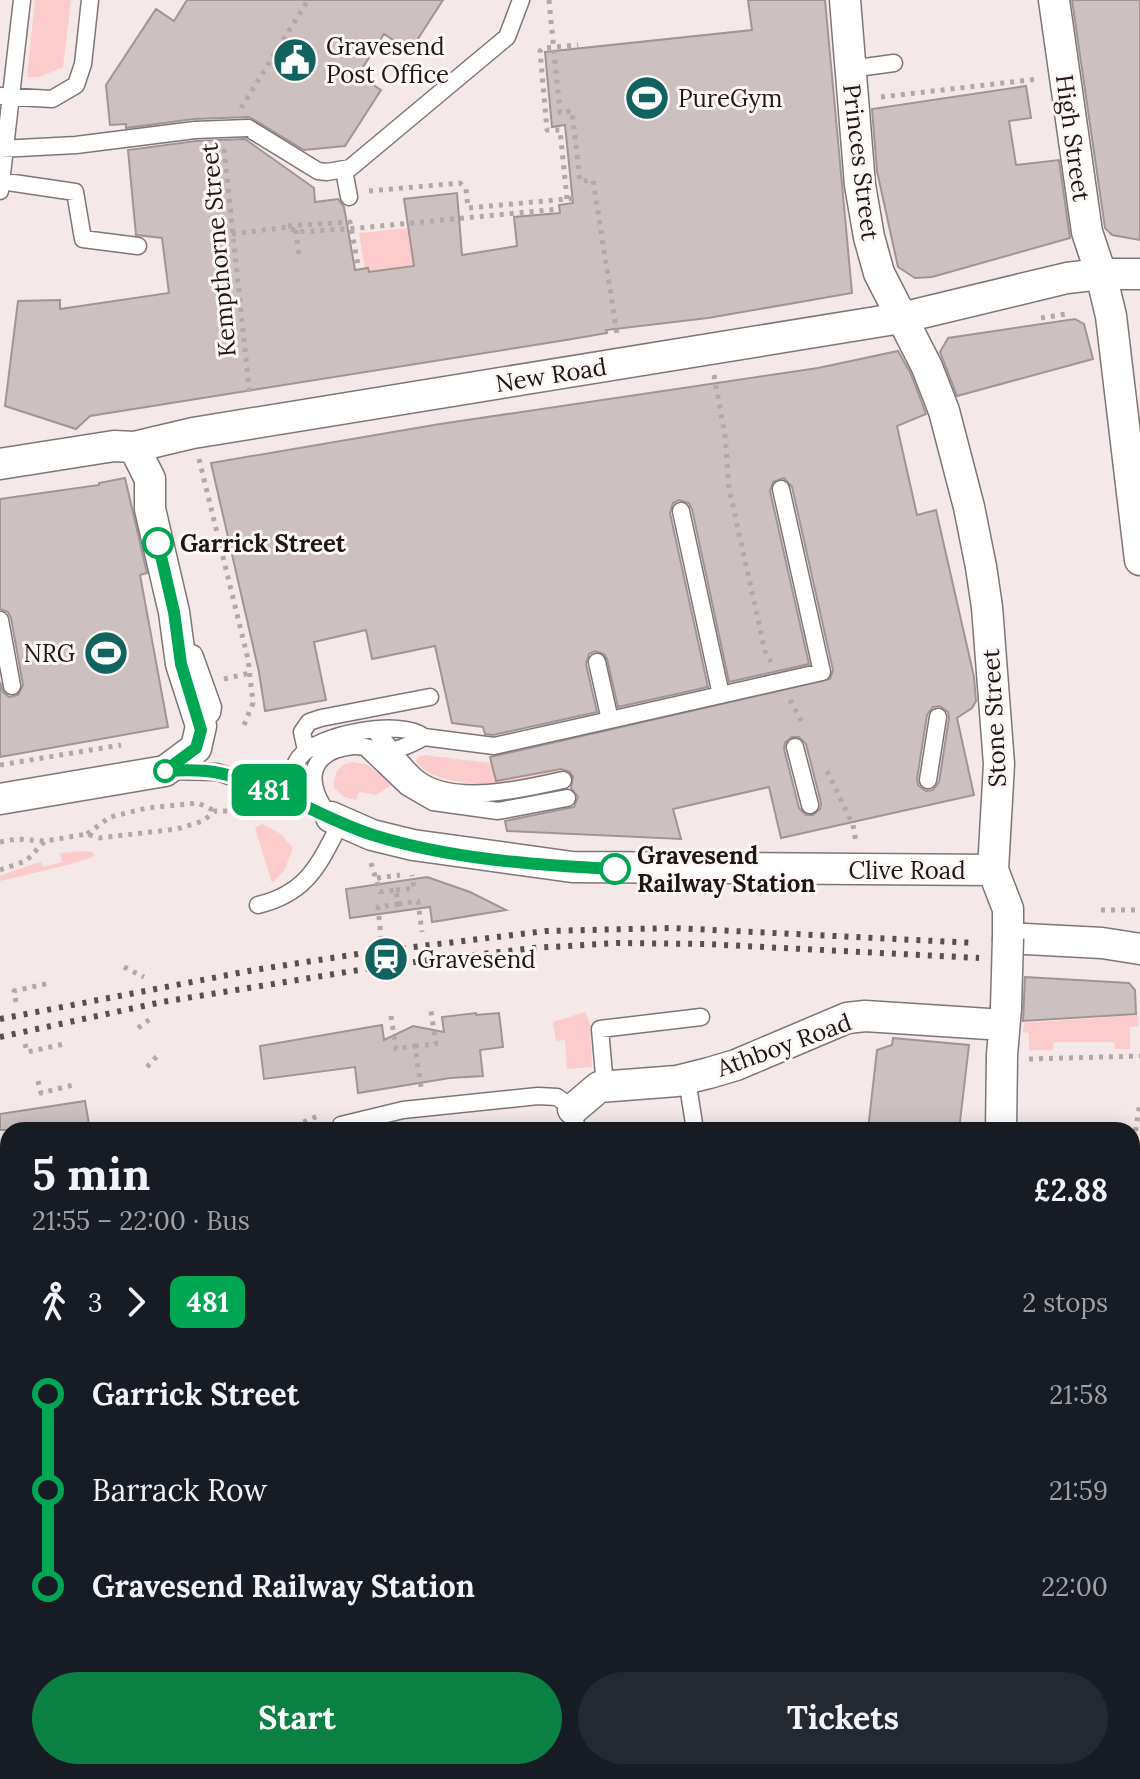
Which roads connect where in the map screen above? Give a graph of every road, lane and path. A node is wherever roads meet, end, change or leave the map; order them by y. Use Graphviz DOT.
graph roads {
  1 [pos="22,0"];
  2 [pos="90,0"];
  3 [pos="308,0"];
  4 [pos="521,0"];
  5 [pos="549,0"];
  6 [pos="845,0"];
  7 [pos="1054,0"];
  8 [pos="578,45"];
  9 [pos="894,63"];
  10 [pos="850,69"];
  11 [pos="1065,76"];
  12 [pos="909,94"];
  13 [pos="6,97"];
  14 [pos="238,112"];
  15 [pos="223,137"];
  16 [pos="3,149"];
  17 [pos="344,170"];
  18 [pos="1,184"];
  19 [pos="348,194"];
  20 [pos="578,198"];
  21 [pos="567,199"];
  22 [pos="559,209"];
  23 [pos="232,234"];
  24 [pos="138,246"];
  25 [pos="299,257"];
  26 [pos="358,265"];
  27 [pos="1101,274"];
  28 [pos="1140,274"];
  29 [pos="901,318"];
  30 [pos="711,349"];
  31 [pos="622,363"];
  32 [pos="254,424"];
  33 [pos="193,433"];
  34 [pos="134,447"];
  35 [pos="0,463"];
  36 [pos="781,489"];
  37 [pos="681,511"];
  38 [pos="1140,560"];
  39 [pos="0,620"];
  40 [pos="597,662"];
  41 [pos="772,665"];
  42 [pos="250,673"];
  43 [pos="222,679"];
  44 [pos="12,686"];
  45 [pos="787,693"];
  46 [pos="721,695"];
  47 [pos="430,697"];
  48 [pos="938,717"];
  49 [pos="610,720"];
  50 [pos="242,730"];
  51 [pos="808,735"];
  52 [pos="368,737"];
  53 [pos="424,737"];
  54 [pos="795,747"];
  55 [pos="98,748"];
  56 [pos="306,750"];
  57 [pos="394,751"];
  58 [pos="823,763"];
  59 [pos="0,765"];
  60 [pos="165,771"];
  61 [pos="563,780"];
  62 [pos="928,780"];
  63 [pos="567,798"];
  64 [pos="0,799"];
  65 [pos="295,801"];
  66 [pos="810,805"];
  67 [pos="215,811"];
  68 [pos="255,811"];
  69 [pos="336,819"];
  70 [pos="87,834"];
  71 [pos="45,841"];
  72 [pos="0,842"];
  73 [pos="856,847"];
  74 [pos="372,866"];
  75 [pos="0,870"];
  76 [pos="993,870"];
  77 [pos="377,878"];
  78 [pos="396,890"];
  79 [pos="398,904"];
  80 [pos="258,905"];
  81 [pos="422,932"];
  82 [pos="381,938"];
  83 [pos="1008,938"];
  84 [pos="1140,949"];
  85 [pos="124,967"];
  86 [pos="144,977"];
  87 [pos="50,983"];
  88 [pos="16,1002"];
  89 [pos="431,1011"];
  90 [pos="391,1016"];
  91 [pos="1005,1016"];
  92 [pos="153,1017"];
  93 [pos="701,1017"];
  94 [pos="138,1028"];
  95 [pos="25,1044"];
  96 [pos="64,1044"];
  97 [pos="415,1046"];
  98 [pos="160,1053"];
  99 [pos="1140,1056"];
  100 [pos="1020,1059"];
  101 [pos="147,1067"];
  102 [pos="38,1081"];
  103 [pos="677,1081"];
  104 [pos="73,1085"];
  105 [pos="605,1086"];
  106 [pos="421,1088"];
  107 [pos="1140,1102"];
  108 [pos="575,1120"];
  109 [pos="353,1122"];
  110 [pos="694,1122"];
  111 [pos="1001,1122"];
  112 [pos="1137,1122"];
  1 -- 13 [label="lane"];
  2 -- 13 [label="lane"];
  3 -- 14 [label="path, Kempthorne Street"];
  4 -- 17 [label="lane"];
  5 -- 31 [label="path"];
  6 -- 10 [label="street, Princes Street"];
  7 -- 11 [label="street, High Street"];
  8 -- 21 [label="path"];
  9 -- 10 [label="lane"];
  10 -- 29 [label="street, Princes Street"];
  11 -- 12 [label="path"];
  11 -- 27 [label="street, High Street"];
  13 -- 16 [label="lane"];
  15 -- 23 [label="path, Kempthorne Street"];
  16 -- 17 [label="lane, bridge"];
  16 -- 18 [label="lane"];
  17 -- 19 [label="lane"];
  18 -- 24 [label="lane"];
  19 -- 21 [label="path"];
  20 -- 21 [label="path"];
  22 -- 23 [label="path"];
  23 -- 32 [label="path, Kempthorne Street"];
  25 -- 26 [label="path"];
  27 -- 28 [label="street, New Road"];
  27 -- 29 [label="street, New Road"];
  27 -- 38 [label="street, High Street"];
  29 -- 30 [label="street, New Road"];
  29 -- 76 [label="street, Stone Street"];
  30 -- 31 [label="street, New Road"];
  30 -- 41 [label="path"];
  31 -- 32 [label="street, New Road"];
  32 -- 33 [label="street, New Road"];
  33 -- 34 [label="street, New Road"];
  33 -- 42 [label="path"];
  34 -- 35 [label="street, New Road"];
  34 -- 60 [label="street"];
  36 -- 46 [label="lane"];
  37 -- 46 [label="lane"];
  39 -- 44 [label="lane"];
  40 -- 49 [label="lane"];
  42 -- 43 [label="path"];
  42 -- 50 [label="path"];
  45 -- 51 [label="path"];
  46 -- 49 [label="lane"];
  47 -- 56 [label="lane"];
  48 -- 62 [label="lane"];
  49 -- 53 [label="lane"];
  52 -- 53 [label="lane"];
  52 -- 56 [label="lane"];
  52 -- 57 [label="lane"];
  52 -- 63 [label="lane"];
  52 -- 69 [label="lane"];
  53 -- 57 [label="lane"];
  54 -- 66 [label="lane"];
  55 -- 59 [label="path"];
  56 -- 65 [label="lane"];
  57 -- 61 [label="lane"];
  58 -- 73 [label="path"];
  60 -- 64 [label="street"];
  60 -- 65 [label="lane, Clive Road"];
  65 -- 69 [label="lane, Clive Road"];
  67 -- 68 [label="path"];
  67 -- 70 [label="path"];
  67 -- 70 [label="path"];
  69 -- 76 [label="street, Clive Road"];
  69 -- 80 [label="lane"];
  70 -- 71 [label="path"];
  71 -- 72 [label="path"];
  71 -- 75 [label="path"];
  74 -- 77 [label="path"];
  76 -- 83 [label="street, Stone Street"];
  77 -- 78 [label="path"];
  77 -- 78 [label="path"];
  78 -- 79 [label="path"];
  79 -- 81 [label="path"];
  79 -- 82 [label="path"];
  83 -- 84 [label="street"];
  83 -- 91 [label="street, Stone Street, bridge"];
  85 -- 86 [label="path"];
  87 -- 88 [label="path"];
  89 -- 97 [label="path"];
  90 -- 97 [label="path"];
  91 -- 103 [label="street, Athboy Road"];
  91 -- 111 [label="street, Stone Street"];
  92 -- 94 [label="path"];
  93 -- 105 [label="lane"];
  95 -- 96 [label="path"];
  97 -- 106 [label="path"];
  98 -- 101 [label="path"];
  99 -- 100 [label="path"];
  102 -- 104 [label="path"];
  103 -- 105 [label="street, Athboy Road"];
  103 -- 110 [label="lane"];
  105 -- 108 [label="street"];
  107 -- 112 [label="path"];
  108 -- 109 [label="lane"];
}
